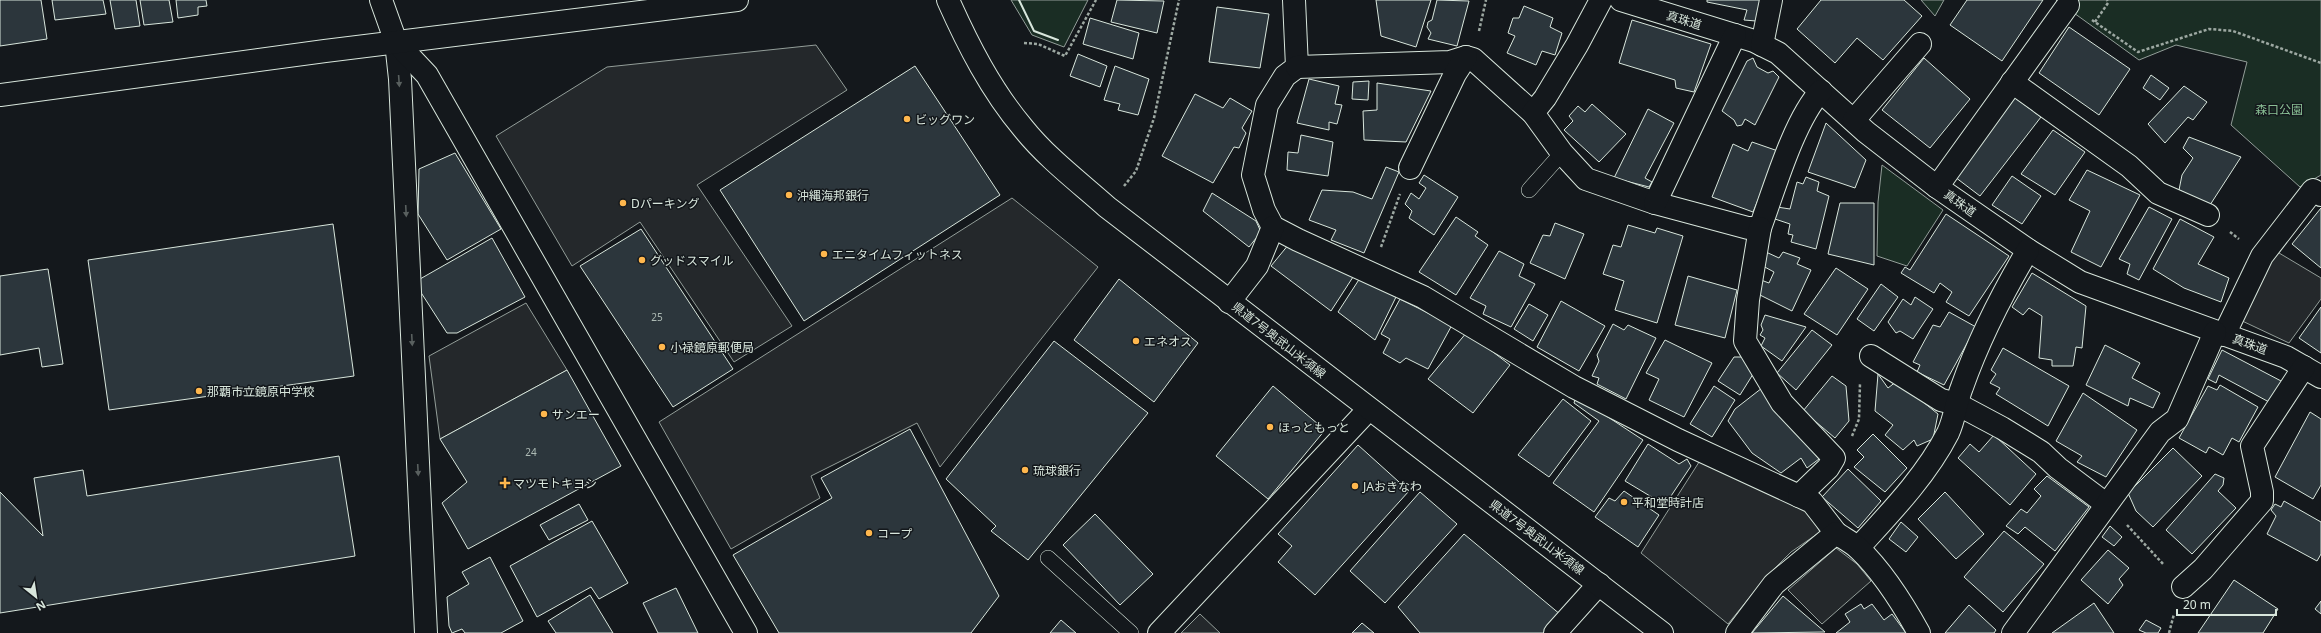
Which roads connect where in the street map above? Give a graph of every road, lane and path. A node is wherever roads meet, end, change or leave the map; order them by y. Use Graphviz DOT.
graph roads {
  1 [pos="381,0"];
  2 [pos="737,0"];
  3 [pos="948,0"];
  4 [pos="1096,0"];
  5 [pos="1179,0"];
  6 [pos="1294,0"];
  7 [pos="1601,0"];
  8 [pos="1621,0"];
  9 [pos="1771,0"];
  10 [pos="2107,0"];
  11 [pos="2068,5"];
  12 [pos="2094,22"];
  13 [pos="1735,35"];
  14 [pos="396,42"];
  15 [pos="1024,43"];
  16 [pos="1920,44"];
  17 [pos="1762,45"];
  18 [pos="1466,57"];
  19 [pos="2321,63"];
  20 [pos="1297,67"];
  21 [pos="2012,82"];
  22 [pos="1821,91"];
  23 [pos="0,95"];
  24 [pos="1533,113"];
  25 [pos="1854,120"];
  26 [pos="1562,153"];
  27 [pos="1410,168"];
  28 [pos="1937,187"];
  29 [pos="1529,190"];
  30 [pos="2321,195"];
  31 [pos="1655,204"];
  32 [pos="1107,207"];
  33 [pos="2208,215"];
  34 [pos="1273,226"];
  35 [pos="1760,228"];
  36 [pos="2028,250"];
  37 [pos="2262,256"];
  38 [pos="1372,272"];
  39 [pos="1229,302"];
  40 [pos="2220,333"];
  41 [pos="1870,356"];
  42 [pos="2313,372"];
  43 [pos="1957,404"];
  44 [pos="1369,409"];
  45 [pos="1834,458"];
  46 [pos="1800,496"];
  47 [pos="2106,504"];
  48 [pos="1836,533"];
  49 [pos="1858,548"];
  50 [pos="1048,558"];
  51 [pos="1599,584"];
  52 [pos="2182,587"];
  53 [pos="743,632"];
  54 [pos="426,633"];
  55 [pos="1131,633"];
  56 [pos="1159,633"];
  57 [pos="1554,633"];
  58 [pos="1662,633"];
  59 [pos="1737,633"];
  60 [pos="1919,633"];
  61 [pos="2013,633"];
  1 -- 14 [label="street"];
  2 -- 14 [label="street"];
  3 -- 32 [label="street, 県道7号奥武山米須線"];
  4 -- 15 [label="path"];
  5 -- 32 [label="path"];
  6 -- 20 [label="street"];
  7 -- 24 [label="street"];
  8 -- 13 [label="street, 真珠道"];
  9 -- 17 [label="street"];
  10 -- 12 [label="path"];
  11 -- 12 [label="path"];
  11 -- 21 [label="street"];
  12 -- 19 [label="path"];
  13 -- 17 [label="street, 真珠道"];
  13 -- 31 [label="street"];
  14 -- 23 [label="street"];
  14 -- 53 [label="street"];
  14 -- 54 [label="street, one-way"];
  16 -- 25 [label="street"];
  17 -- 22 [label="street, 真珠道"];
  18 -- 20 [label="street"];
  18 -- 24 [label="street"];
  18 -- 27 [label="street"];
  20 -- 34 [label="street"];
  21 -- 28 [label="street"];
  21 -- 33 [label="street"];
  22 -- 25 [label="street, 真珠道"];
  22 -- 35 [label="street"];
  24 -- 26 [label="street"];
  25 -- 28 [label="street, 真珠道"];
  26 -- 29 [label="lane"];
  26 -- 31 [label="street"];
  27 -- 38 [label="path"];
  28 -- 36 [label="street, 真珠道"];
  30 -- 37 [label="street"];
  31 -- 35 [label="street"];
  32 -- 39 [label="street, 県道7号奥武山米須線"];
  33 -- 37 [label="path"];
  34 -- 38 [label="street"];
  34 -- 39 [label="street"];
  35 -- 45 [label="street"];
  36 -- 40 [label="street, 真珠道"];
  36 -- 43 [label="street"];
  37 -- 40 [label="street"];
  38 -- 46 [label="street"];
  39 -- 44 [label="street, 県道7号奥武山米須線"];
  40 -- 42 [label="street, 真珠道"];
  40 -- 47 [label="street"];
  41 -- 43 [label="street"];
  41 -- 45 [label="path"];
  42 -- 52 [label="street"];
  43 -- 47 [label="street"];
  43 -- 49 [label="street"];
  44 -- 51 [label="street, 県道7号奥武山米須線"];
  44 -- 56 [label="street"];
  45 -- 46 [label="street"];
  46 -- 48 [label="street"];
  47 -- 52 [label="path"];
  47 -- 61 [label="street"];
  48 -- 49 [label="street"];
  48 -- 59 [label="street"];
  49 -- 60 [label="street"];
  50 -- 55 [label="lane"];
  51 -- 57 [label="street"];
  51 -- 58 [label="street, 県道7号奥武山米須線"];
}
